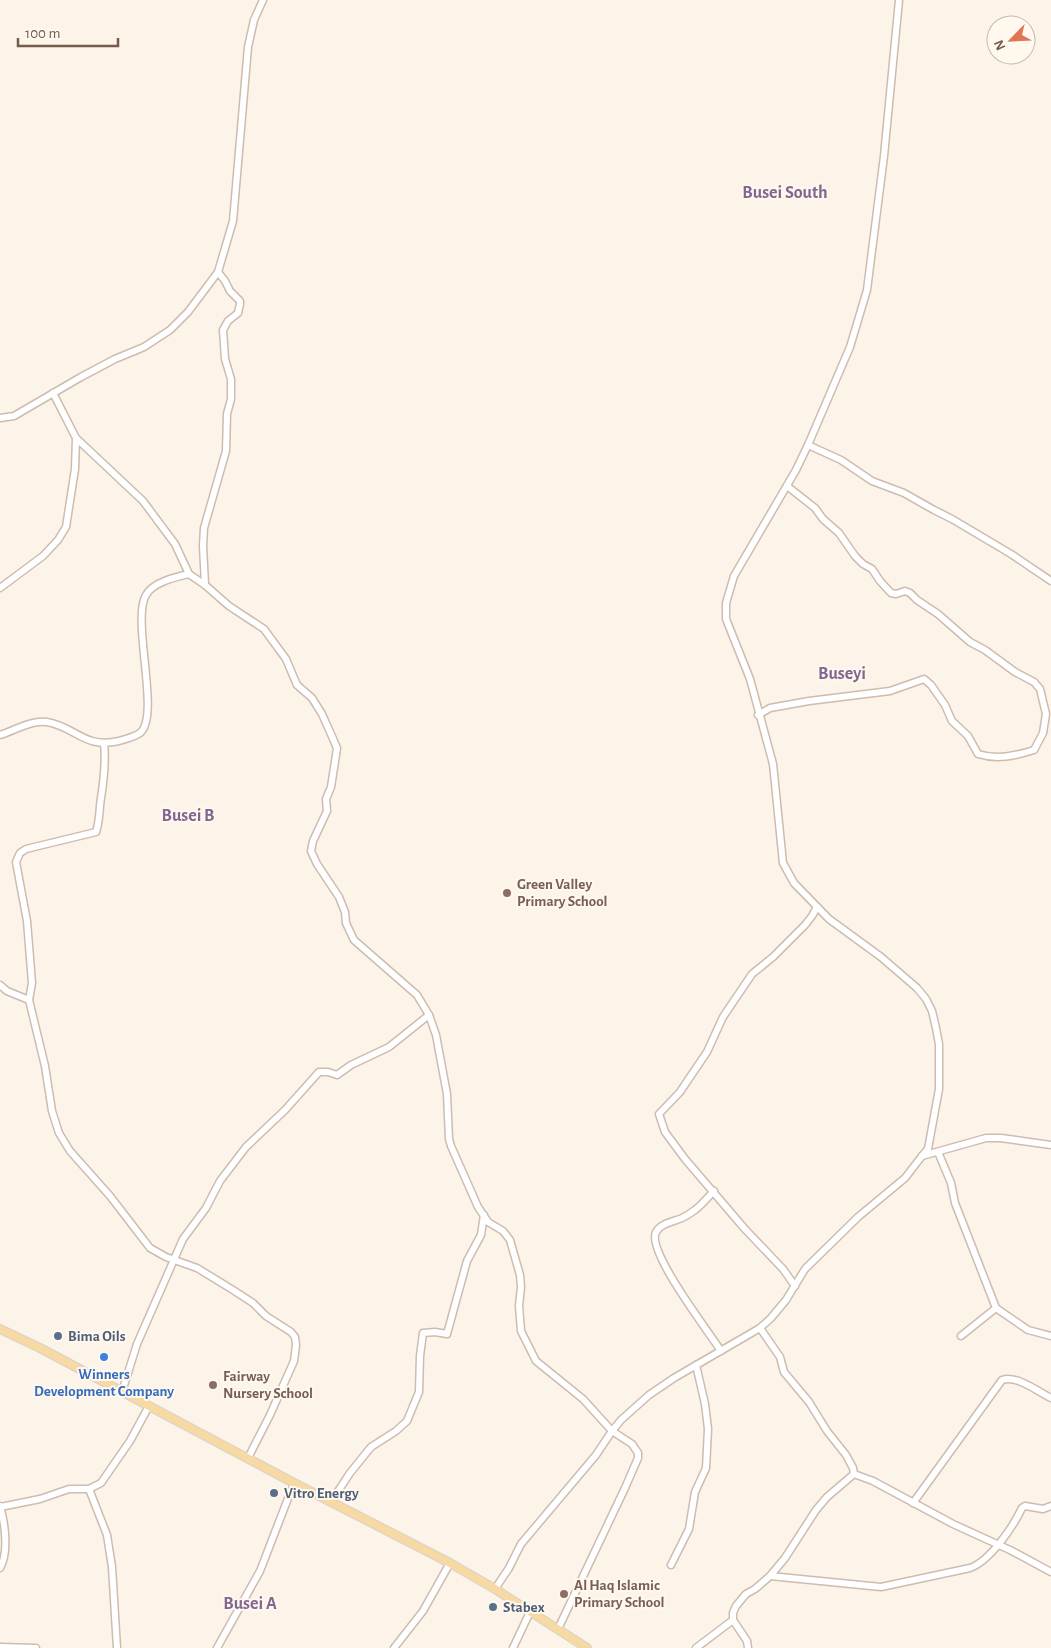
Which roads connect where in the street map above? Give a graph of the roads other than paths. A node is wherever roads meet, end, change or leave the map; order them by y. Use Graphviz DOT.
graph roads {
  1 [pos="263,0"];
  2 [pos="899,0"];
  3 [pos="218,272"];
  4 [pos="53,393"];
  5 [pos="0,418"];
  6 [pos="76,438"];
  7 [pos="808,445"];
  8 [pos="787,486"];
  9 [pos="190,574"];
  10 [pos="1051,581"];
  11 [pos="205,585"];
  12 [pos="0,588"];
  13 [pos="758,714"];
  14 [pos="0,735"];
  15 [pos="104,743"];
  16 [pos="817,907"];
  17 [pos="0,985"];
  18 [pos="29,1000"];
  19 [pos="429,1015"];
  20 [pos="1051,1145"];
  21 [pos="938,1152"];
  22 [pos="922,1156"];
  23 [pos="714,1191"];
  24 [pos="484,1216"];
  25 [pos="173,1259"];
  26 [pos="795,1286"];
  27 [pos="996,1308"];
  28 [pos="760,1328"];
  29 [pos="0,1329"];
  30 [pos="961,1336"];
  31 [pos="1051,1336"];
  32 [pos="721,1351"];
  33 [pos="696,1366"];
  34 [pos="122,1392"];
  35 [pos="1051,1398"];
  36 [pos="149,1406"];
  37 [pos="612,1431"];
  38 [pos="248,1458"];
  39 [pos="854,1474"];
  40 [pos="294,1483"];
  41 [pos="89,1488"];
  42 [pos="331,1502"];
  43 [pos="913,1503"];
  44 [pos="1051,1506"];
  45 [pos="0,1507"];
  46 [pos="998,1544"];
  47 [pos="450,1563"];
  48 [pos="670,1565"];
  49 [pos="0,1568"];
  50 [pos="1051,1572"];
  51 [pos="770,1576"];
  52 [pos="495,1589"];
  53 [pos="530,1612"];
  54 [pos="733,1620"];
  55 [pos="558,1629"];
  56 [pos="0,1647"];
  57 [pos="36,1648"];
  58 [pos="117,1648"];
  59 [pos="217,1648"];
  60 [pos="394,1648"];
  61 [pos="513,1648"];
  62 [pos="587,1648"];
  63 [pos="696,1648"];
  64 [pos="748,1648"];
  1 -- 3 [label="street"];
  2 -- 7 [label="street"];
  3 -- 4 [label="street"];
  3 -- 11 [label="street"];
  4 -- 5 [label="street"];
  4 -- 6 [label="street"];
  6 -- 9 [label="street"];
  6 -- 12 [label="street"];
  7 -- 8 [label="street"];
  7 -- 10 [label="street"];
  8 -- 13 [label="street"];
  8 -- 13 [label="street"];
  9 -- 11 [label="street"];
  9 -- 15 [label="street"];
  11 -- 19 [label="street"];
  13 -- 16 [label="street"];
  14 -- 15 [label="street"];
  15 -- 18 [label="street"];
  16 -- 22 [label="street"];
  16 -- 23 [label="street"];
  17 -- 18 [label="street"];
  18 -- 25 [label="street"];
  19 -- 24 [label="street"];
  19 -- 25 [label="street"];
  20 -- 21 [label="street"];
  21 -- 22 [label="street"];
  21 -- 27 [label="street"];
  22 -- 26 [label="street"];
  23 -- 26 [label="street"];
  23 -- 32 [label="street"];
  24 -- 37 [label="street"];
  24 -- 42 [label="street"];
  25 -- 34 [label="street"];
  25 -- 38 [label="street"];
  26 -- 28 [label="street"];
  27 -- 30 [label="street"];
  27 -- 31 [label="street"];
  28 -- 32 [label="street"];
  28 -- 39 [label="street"];
  29 -- 34 [label="main road"];
  32 -- 33 [label="street"];
  33 -- 37 [label="street"];
  33 -- 48 [label="street"];
  34 -- 36 [label="main road"];
  35 -- 43 [label="street"];
  36 -- 38 [label="main road"];
  36 -- 41 [label="street"];
  37 -- 52 [label="street"];
  37 -- 55 [label="street"];
  38 -- 40 [label="main road"];
  39 -- 43 [label="street"];
  39 -- 51 [label="street"];
  40 -- 42 [label="main road"];
  40 -- 59 [label="street"];
  41 -- 45 [label="street"];
  41 -- 58 [label="street"];
  42 -- 47 [label="main road"];
  43 -- 46 [label="street"];
  44 -- 46 [label="street"];
  45 -- 49 [label="street"];
  46 -- 50 [label="street"];
  46 -- 51 [label="street"];
  47 -- 52 [label="main road"];
  47 -- 60 [label="street"];
  51 -- 54 [label="street"];
  52 -- 53 [label="main road"];
  53 -- 55 [label="main road"];
  53 -- 61 [label="street"];
  54 -- 63 [label="street"];
  54 -- 64 [label="street"];
  55 -- 62 [label="main road"];
  56 -- 57 [label="street"];
}
